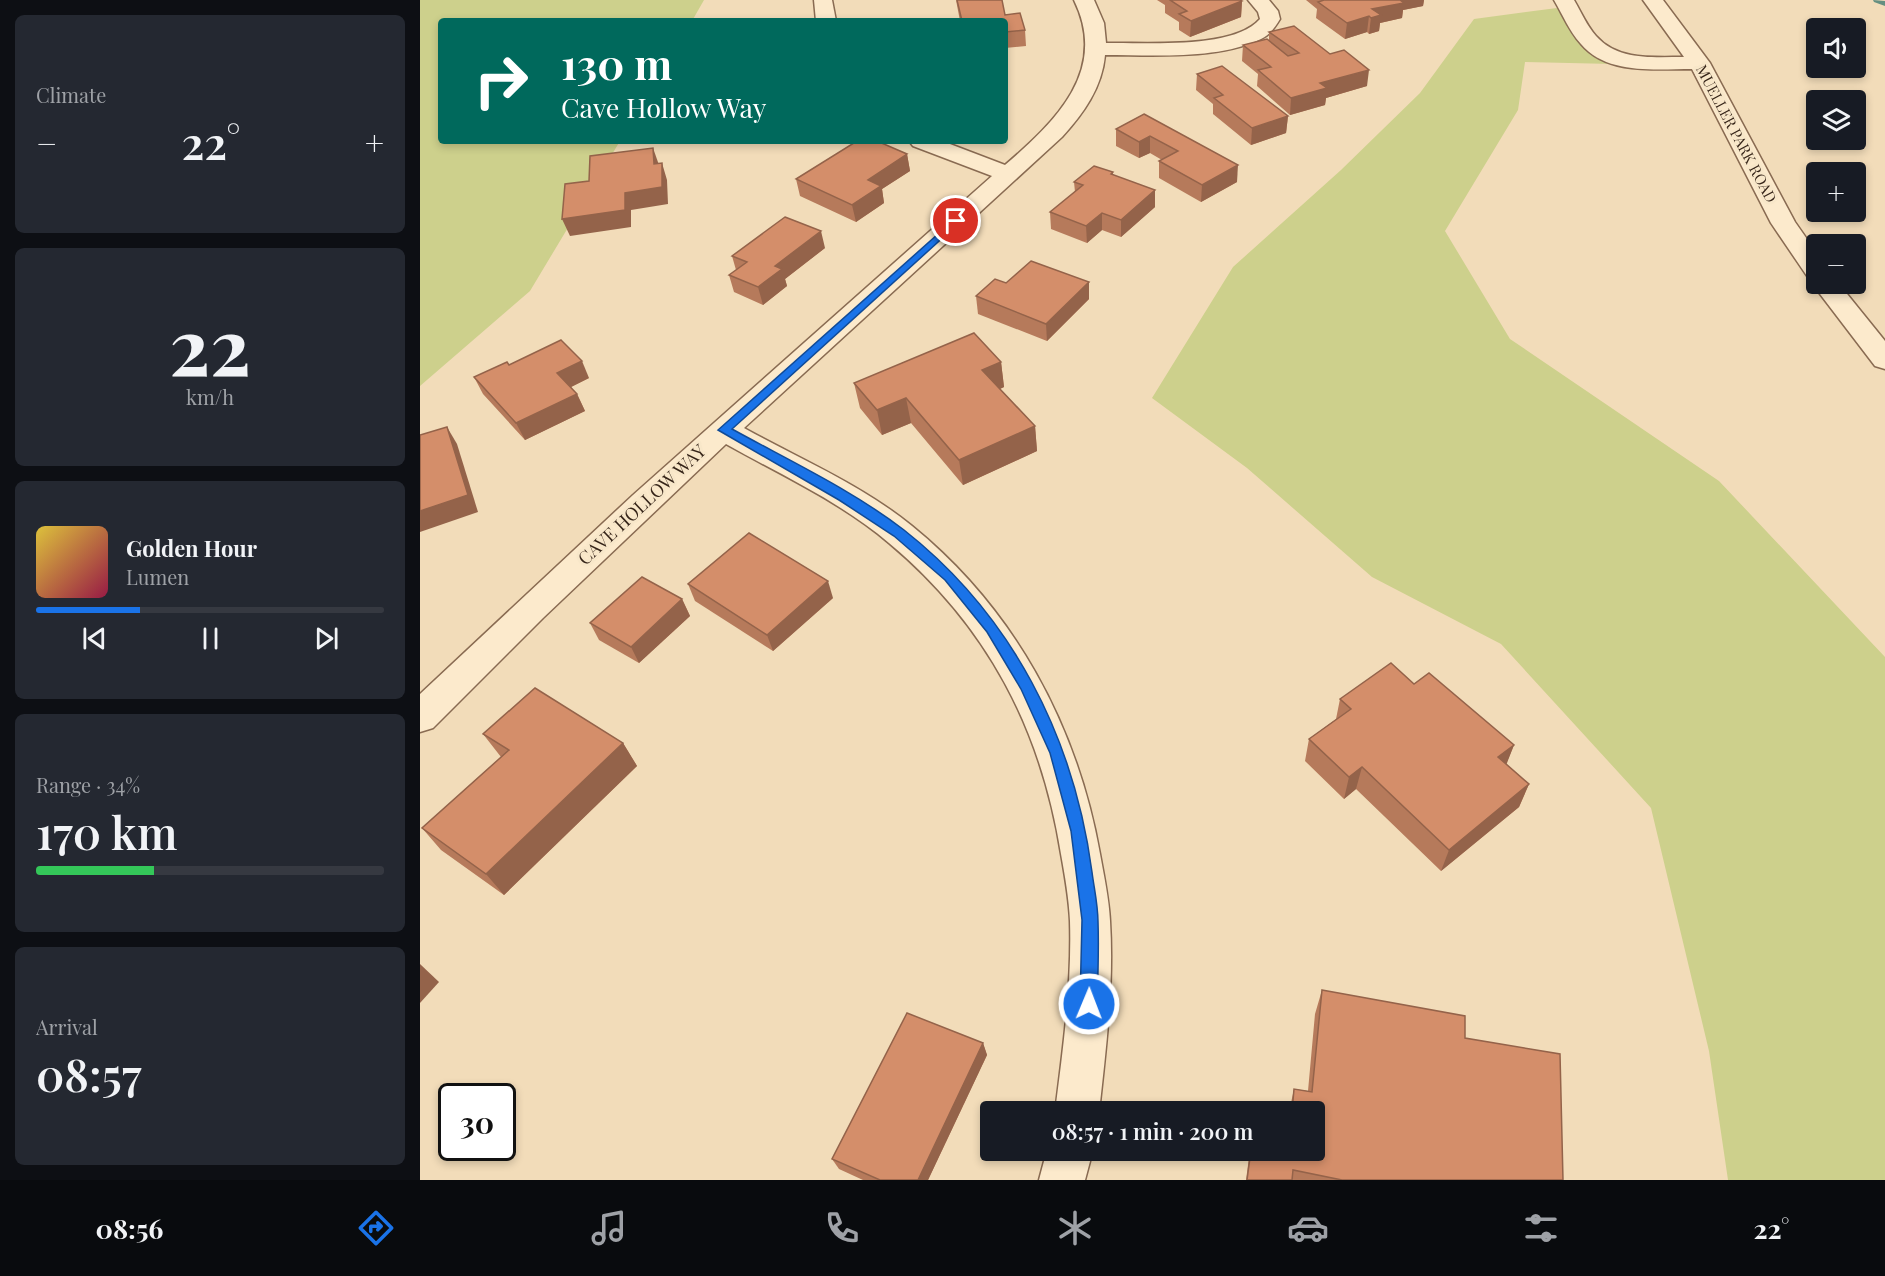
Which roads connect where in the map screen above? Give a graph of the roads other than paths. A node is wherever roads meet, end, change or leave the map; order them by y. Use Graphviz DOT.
graph roads {
  1 [pos="1084,0"];
  2 [pos="1258,0"];
  3 [pos="1564,0"];
  4 [pos="1653,0"];
  5 [pos="823,1"];
  6 [pos="826,18"];
  7 [pos="1096,49"];
  8 [pos="1699,63"];
  9 [pos="929,144"];
  10 [pos="1008,174"];
  11 [pos="1806,255"];
  12 [pos="1834,294"];
  13 [pos="1885,360"];
  14 [pos="724,430"];
  15 [pos="420,717"];
  16 [pos="1078,1101"];
  17 [pos="1067,1161"];
  18 [pos="1062,1180"];
  1 -- 7 [label="street, CAVE HOLLOW WAY"];
  2 -- 7 [label="street"];
  3 -- 8 [label="street"];
  4 -- 8 [label="street, MUELLER PARK ROAD"];
  5 -- 6 [label="street"];
  7 -- 10 [label="street, CAVE HOLLOW WAY"];
  8 -- 11 [label="street, MUELLER PARK ROAD"];
  9 -- 10 [label="street"];
  10 -- 14 [label="street, CAVE HOLLOW WAY"];
  12 -- 13 [label="street"];
  14 -- 15 [label="street, CAVE HOLLOW WAY"];
  14 -- 16 [label="street"];
  17 -- 18 [label="street"];
}
